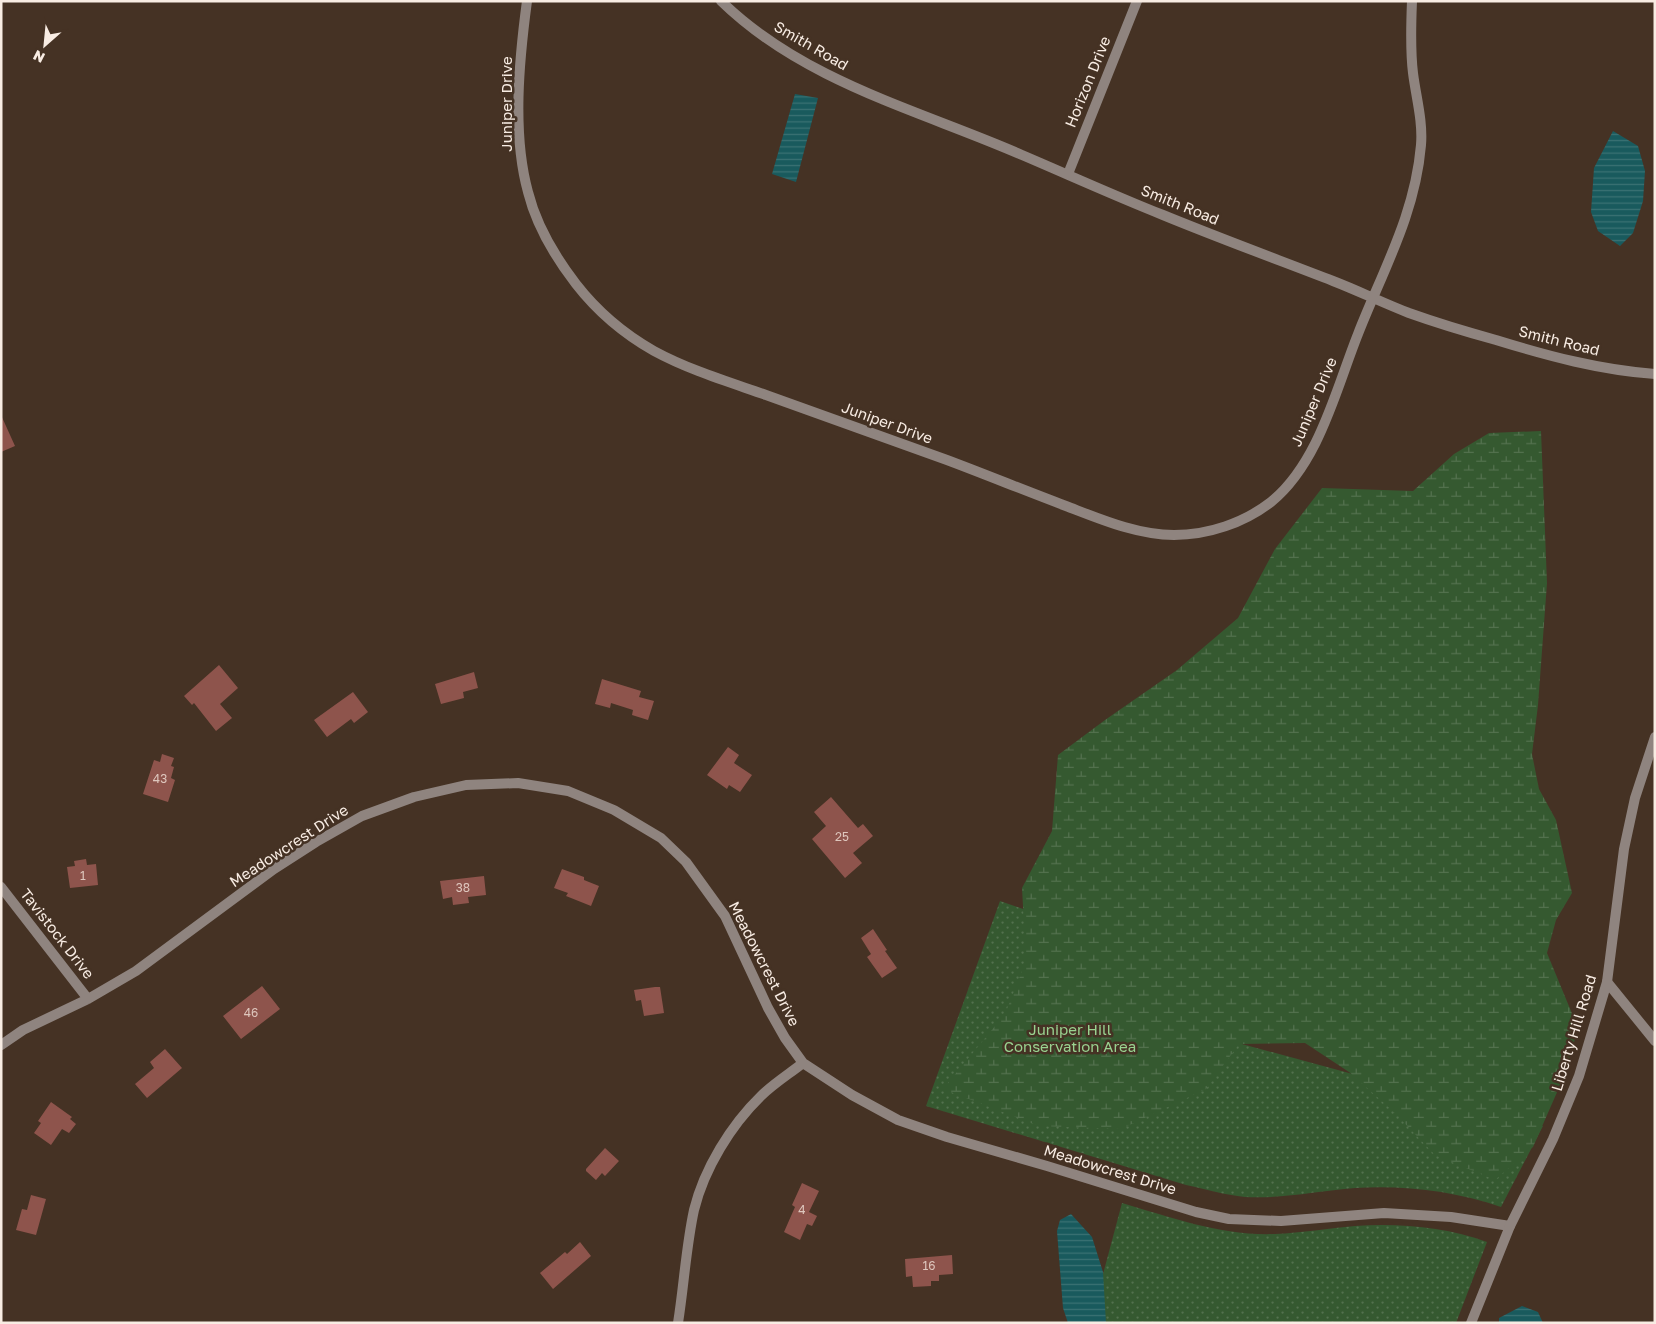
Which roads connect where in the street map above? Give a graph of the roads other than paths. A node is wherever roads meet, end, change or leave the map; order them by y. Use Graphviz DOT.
graph roads {
  1 [pos="527,1"];
  2 [pos="721,1"];
  3 [pos="1137,1"];
  4 [pos="1412,1"];
  5 [pos="1068,174"];
  6 [pos="1372,298"];
  7 [pos="1655,374"];
  8 [pos="1655,738"];
  9 [pos="1,887"];
  10 [pos="1607,982"];
  11 [pos="88,999"];
  12 [pos="1655,1041"];
  13 [pos="1,1045"];
  14 [pos="802,1063"];
  15 [pos="1510,1226"];
  16 [pos="678,1323"];
  17 [pos="1471,1323"];
  1 -- 6 [label="street, Juniper Drive"];
  2 -- 5 [label="street, Smith Road"];
  3 -- 5 [label="street, Horizon Drive"];
  4 -- 6 [label="street, Juniper Drive"];
  5 -- 6 [label="street, Smith Road"];
  6 -- 7 [label="street, Smith Road"];
  8 -- 10 [label="street, Liberty Hill Road"];
  9 -- 11 [label="street, Tavistock Drive"];
  10 -- 12 [label="street"];
  10 -- 15 [label="street, Liberty Hill Road"];
  11 -- 13 [label="street, Meadowcrest Drive"];
  11 -- 14 [label="street, Meadowcrest Drive"];
  14 -- 15 [label="street, Meadowcrest Drive"];
  14 -- 16 [label="street"];
  15 -- 17 [label="street, Liberty Hill Road"];
}
